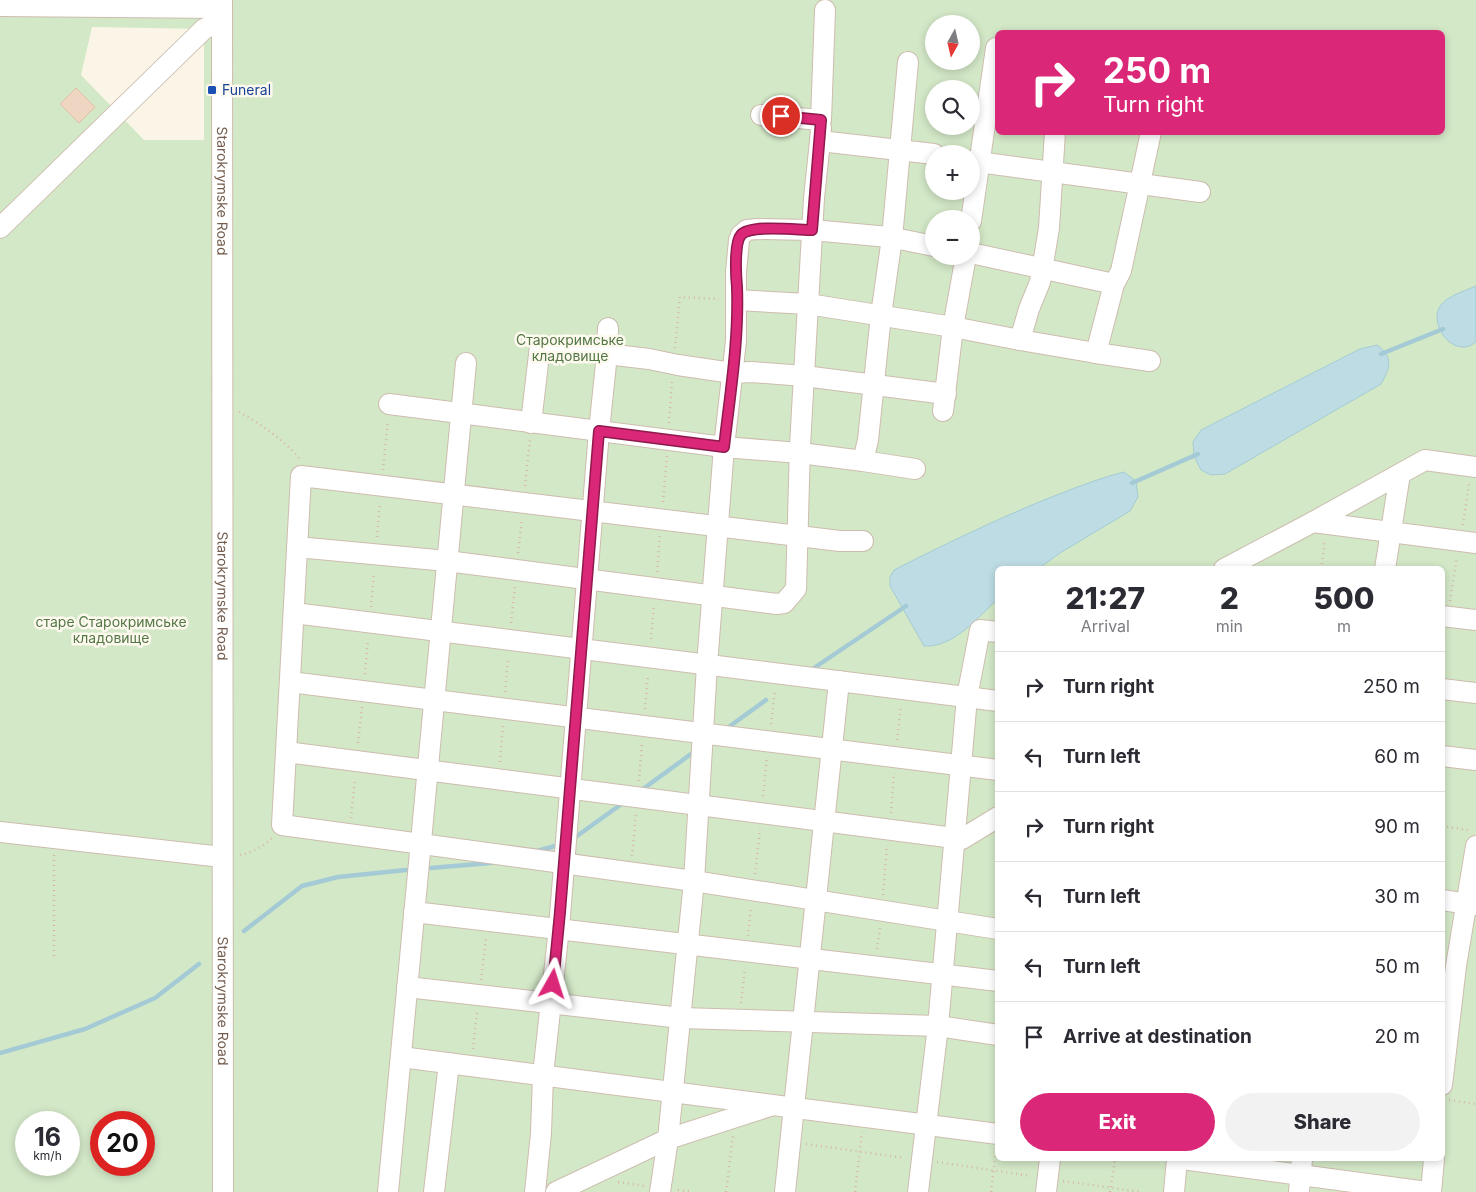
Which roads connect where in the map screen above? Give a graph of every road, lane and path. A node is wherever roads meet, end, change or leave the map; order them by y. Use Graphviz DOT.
graph roads {
  1 [pos="0,6"];
  2 [pos="222,9"];
  3 [pos="825,10"];
  4 [pos="995,53"];
  5 [pos="908,62"];
  6 [pos="762,115"];
  7 [pos="821,120"];
  8 [pos="1055,135"];
  9 [pos="1150,135"];
  10 [pos="820,141"];
  11 [pos="978,145"];
  12 [pos="901,150"];
  13 [pos="925,153"];
  14 [pos="980,163"];
  15 [pos="1052,172"];
  16 [pos="1140,183"];
  17 [pos="1200,192"];
  18 [pos="0,228"];
  19 [pos="812,230"];
  20 [pos="892,238"];
  21 [pos="925,244"];
  22 [pos="980,255"];
  23 [pos="964,265"];
  24 [pos="1042,268"];
  25 [pos="1114,284"];
  26 [pos="737,300"];
  27 [pos="808,304"];
  28 [pos="881,315"];
  29 [pos="953,327"];
  30 [pos="608,328"];
  31 [pos="1020,340"];
  32 [pos="1096,353"];
  33 [pos="606,354"];
  34 [pos="1150,361"];
  35 [pos="466,363"];
  36 [pos="674,364"];
  37 [pos="732,373"];
  38 [pos="804,376"];
  39 [pos="874,384"];
  40 [pos="222,403"];
  41 [pos="389,404"];
  42 [pos="460,413"];
  43 [pos="531,422"];
  44 [pos="599,431"];
  45 [pos="668,440"];
  46 [pos="724,447"];
  47 [pos="800,453"];
  48 [pos="863,462"];
  49 [pos="1476,467"];
  50 [pos="915,469"];
  51 [pos="1400,474"];
  52 [pos="315,477"];
  53 [pos="453,494"];
  54 [pos="523,502"];
  55 [pos="592,511"];
  56 [pos="661,519"];
  57 [pos="1320,523"];
  58 [pos="719,526"];
  59 [pos="1391,532"];
  60 [pos="798,536"];
  61 [pos="863,541"];
  62 [pos="1476,543"];
  63 [pos="297,547"];
  64 [pos="447,561"];
  65 [pos="1253,561"];
  66 [pos="1235,566"];
  67 [pos="1321,566"];
  68 [pos="1385,566"];
  69 [pos="516,570"];
  70 [pos="587,580"];
  71 [pos="655,588"];
  72 [pos="714,595"];
  73 [pos="294,613"];
  74 [pos="1445,616"];
  75 [pos="1476,620"];
  76 [pos="440,632"];
  77 [pos="995,632"];
  78 [pos="510,640"];
  79 [pos="581,649"];
  80 [pos="649,658"];
  81 [pos="707,665"];
  82 [pos="776,673"];
  83 [pos="839,681"];
  84 [pos="290,682"];
  85 [pos="1445,689"];
  86 [pos="1476,693"];
  87 [pos="967,697"];
  88 [pos="434,700"];
  89 [pos="995,701"];
  90 [pos="504,709"];
  91 [pos="576,718"];
  92 [pos="644,726"];
  93 [pos="704,734"];
  94 [pos="769,742"];
  95 [pos="832,750"];
  96 [pos="286,752"];
  97 [pos="1445,756"];
  98 [pos="1476,760"];
  99 [pos="961,766"];
  100 [pos="427,770"];
  101 [pos="995,770"];
  102 [pos="498,779"];
  103 [pos="570,788"];
  104 [pos="637,797"];
  105 [pos="699,805"];
  106 [pos="761,814"];
  107 [pos="995,819"];
  108 [pos="824,822"];
  109 [pos="282,825"];
  110 [pos="1445,826"];
  111 [pos="1476,831"];
  112 [pos="0,832"];
  113 [pos="54,838"];
  114 [pos="954,838"];
  115 [pos="420,844"];
  116 [pos="1476,846"];
  117 [pos="222,857"];
  118 [pos="564,864"];
  119 [pos="631,873"];
  120 [pos="694,881"];
  121 [pos="753,891"];
  122 [pos="1445,900"];
  123 [pos="816,901"];
  124 [pos="1471,904"];
  125 [pos="414,912"];
  126 [pos="947,922"];
  127 [pos="559,928"];
  128 [pos="995,929"];
  129 [pos="688,944"];
  130 [pos="746,950"];
  131 [pos="54,956"];
  132 [pos="810,958"];
  133 [pos="942,974"];
  134 [pos="995,981"];
  135 [pos="407,987"];
  136 [pos="551,1003"];
  137 [pos="681,1018"];
  138 [pos="739,1019"];
  139 [pos="803,1021"];
  140 [pos="938,1026"];
  141 [pos="995,1035"];
  142 [pos="401,1057"];
  143 [pos="1445,1060"];
  144 [pos="449,1063"];
  145 [pos="544,1075"];
  146 [pos="673,1091"];
  147 [pos="1445,1100"];
  148 [pos="1476,1104"];
  149 [pos="785,1105"];
  150 [pos="864,1116"];
  151 [pos="736,1117"];
  152 [pos="926,1124"];
  153 [pos="668,1139"];
  154 [pos="791,1141"];
  155 [pos="995,1141"];
  156 [pos="860,1151"];
  157 [pos="922,1160"];
  158 [pos="995,1160"];
  159 [pos="1115,1161"];
  160 [pos="1177,1161"];
  161 [pos="1197,1161"];
  162 [pos="1434,1161"];
  163 [pos="994,1170"];
  164 [pos="1301,1175"];
  165 [pos="1048,1176"];
  166 [pos="615,1182"];
  167 [pos="1111,1188"];
  168 [pos="661,1190"];
  169 [pos="223,1192"];
  170 [pos="388,1192"];
  171 [pos="434,1192"];
  172 [pos="536,1192"];
  173 [pos="556,1192"];
  174 [pos="692,1192"];
  175 [pos="726,1192"];
  176 [pos="785,1192"];
  177 [pos="855,1192"];
  178 [pos="918,1192"];
  179 [pos="991,1192"];
  180 [pos="1110,1192"];
  181 [pos="1141,1192"];
  182 [pos="1174,1192"];
  183 [pos="1429,1192"];
  1 -- 2 [label="street"];
  2 -- 18 [label="street"];
  2 -- 40 [label="street, Starokrymske Road"];
  3 -- 7 [label="street"];
  4 -- 11 [label="street"];
  5 -- 12 [label="street"];
  6 -- 7 [label="street"];
  7 -- 10 [label="street"];
  8 -- 15 [label="street"];
  9 -- 16 [label="street"];
  10 -- 12 [label="street"];
  10 -- 19 [label="street"];
  12 -- 13 [label="street"];
  12 -- 20 [label="street"];
  14 -- 15 [label="street"];
  15 -- 16 [label="street"];
  15 -- 24 [label="street"];
  16 -- 17 [label="street"];
  16 -- 25 [label="street"];
  19 -- 20 [label="street"];
  19 -- 26 [label="street"];
  19 -- 27 [label="street"];
  20 -- 21 [label="street"];
  20 -- 28 [label="street"];
  22 -- 24 [label="street"];
  23 -- 29 [label="street"];
  24 -- 25 [label="street"];
  24 -- 31 [label="street"];
  25 -- 32 [label="street"];
  26 -- 27 [label="street"];
  26 -- 36 [label="path"];
  26 -- 37 [label="street"];
  27 -- 28 [label="street"];
  27 -- 38 [label="street"];
  28 -- 29 [label="street"];
  28 -- 39 [label="street"];
  29 -- 31 [label="street"];
  29 -- 39 [label="street"];
  30 -- 33 [label="street"];
  31 -- 32 [label="street"];
  32 -- 34 [label="street"];
  33 -- 36 [label="street"];
  33 -- 43 [label="street"];
  33 -- 44 [label="street"];
  35 -- 42 [label="street"];
  36 -- 37 [label="street"];
  36 -- 45 [label="path"];
  37 -- 38 [label="street"];
  37 -- 46 [label="street"];
  38 -- 39 [label="street"];
  38 -- 47 [label="street"];
  39 -- 48 [label="street"];
  40 -- 52 [label="path"];
  40 -- 117 [label="street, Starokrymske Road"];
  41 -- 42 [label="street"];
  42 -- 43 [label="street"];
  42 -- 53 [label="street"];
  43 -- 44 [label="street"];
  43 -- 54 [label="path"];
  44 -- 45 [label="street"];
  44 -- 55 [label="street"];
  45 -- 46 [label="street"];
  45 -- 56 [label="path"];
  46 -- 47 [label="street"];
  46 -- 58 [label="street"];
  47 -- 48 [label="street"];
  47 -- 60 [label="street"];
  48 -- 50 [label="street"];
  49 -- 51 [label="street"];
  51 -- 57 [label="street"];
  51 -- 59 [label="street"];
  52 -- 53 [label="street"];
  52 -- 63 [label="street"];
  53 -- 54 [label="street"];
  53 -- 64 [label="street"];
  54 -- 55 [label="street"];
  54 -- 69 [label="path"];
  55 -- 56 [label="street"];
  55 -- 70 [label="street"];
  56 -- 58 [label="street"];
  56 -- 71 [label="path"];
  57 -- 59 [label="street"];
  57 -- 65 [label="street"];
  57 -- 67 [label="path"];
  58 -- 60 [label="street"];
  58 -- 72 [label="street"];
  59 -- 62 [label="street"];
  59 -- 68 [label="street"];
  60 -- 61 [label="street"];
  60 -- 72 [label="street"];
  63 -- 64 [label="street"];
  63 -- 73 [label="street"];
  64 -- 69 [label="street"];
  64 -- 76 [label="street"];
  65 -- 66 [label="street"];
  69 -- 70 [label="street"];
  69 -- 78 [label="path"];
  70 -- 71 [label="street"];
  70 -- 79 [label="street"];
  71 -- 72 [label="street"];
  71 -- 80 [label="path"];
  72 -- 81 [label="street"];
  73 -- 76 [label="street"];
  73 -- 84 [label="street"];
  74 -- 75 [label="street"];
  76 -- 78 [label="street"];
  76 -- 88 [label="street"];
  77 -- 87 [label="street"];
  78 -- 79 [label="street"];
  78 -- 90 [label="path"];
  79 -- 80 [label="street"];
  79 -- 91 [label="street"];
  80 -- 81 [label="street"];
  80 -- 92 [label="path"];
  81 -- 82 [label="street"];
  81 -- 93 [label="street"];
  82 -- 83 [label="street"];
  82 -- 94 [label="path"];
  83 -- 87 [label="street"];
  83 -- 95 [label="street"];
  84 -- 88 [label="street"];
  84 -- 96 [label="street"];
  85 -- 86 [label="street"];
  87 -- 89 [label="street"];
  87 -- 99 [label="street"];
  88 -- 90 [label="street"];
  88 -- 100 [label="street"];
  90 -- 91 [label="street"];
  90 -- 102 [label="path"];
  91 -- 92 [label="street"];
  91 -- 103 [label="street"];
  92 -- 93 [label="street"];
  92 -- 104 [label="path"];
  93 -- 94 [label="street"];
  93 -- 105 [label="street"];
  94 -- 95 [label="street"];
  94 -- 106 [label="path"];
  95 -- 99 [label="street"];
  95 -- 108 [label="street"];
  96 -- 100 [label="street"];
  96 -- 109 [label="street"];
  97 -- 98 [label="street"];
  99 -- 101 [label="street"];
  99 -- 114 [label="street"];
  100 -- 102 [label="street"];
  100 -- 115 [label="street"];
  102 -- 103 [label="street"];
  103 -- 104 [label="street"];
  103 -- 118 [label="street"];
  104 -- 105 [label="street"];
  104 -- 119 [label="path"];
  105 -- 106 [label="street"];
  105 -- 120 [label="street"];
  106 -- 108 [label="street"];
  106 -- 121 [label="path"];
  107 -- 114 [label="street"];
  108 -- 114 [label="street"];
  108 -- 123 [label="street"];
  109 -- 115 [label="street"];
  109 -- 117 [label="path"];
  110 -- 111 [label="path"];
  112 -- 113 [label="street"];
  113 -- 117 [label="street"];
  113 -- 131 [label="path"];
  114 -- 126 [label="street"];
  115 -- 118 [label="street"];
  115 -- 125 [label="street"];
  116 -- 124 [label="street"];
  117 -- 169 [label="street, Starokrymske Road"];
  118 -- 119 [label="street"];
  118 -- 127 [label="street"];
  119 -- 120 [label="street"];
  120 -- 121 [label="street"];
  120 -- 129 [label="street"];
  121 -- 123 [label="street"];
  121 -- 130 [label="path"];
  122 -- 124 [label="street"];
  123 -- 126 [label="street"];
  123 -- 132 [label="street"];
  124 -- 143 [label="street"];
  125 -- 127 [label="street"];
  125 -- 135 [label="street"];
  126 -- 128 [label="street"];
  126 -- 133 [label="street"];
  127 -- 129 [label="street"];
  127 -- 136 [label="street"];
  129 -- 130 [label="street"];
  129 -- 137 [label="street"];
  130 -- 132 [label="street"];
  130 -- 138 [label="path"];
  132 -- 133 [label="street"];
  132 -- 139 [label="street"];
  133 -- 134 [label="street"];
  133 -- 140 [label="street"];
  135 -- 136 [label="street"];
  135 -- 142 [label="street"];
  136 -- 137 [label="street"];
  136 -- 145 [label="street"];
  137 -- 138 [label="street"];
  137 -- 146 [label="street"];
  138 -- 139 [label="street"];
  139 -- 140 [label="street"];
  139 -- 149 [label="street"];
  140 -- 141 [label="street"];
  140 -- 152 [label="street"];
  142 -- 144 [label="street"];
  142 -- 170 [label="street"];
  144 -- 145 [label="street"];
  144 -- 171 [label="street"];
  145 -- 146 [label="street"];
  145 -- 172 [label="street"];
  146 -- 149 [label="street"];
  146 -- 153 [label="street"];
  147 -- 148 [label="path"];
  149 -- 150 [label="street"];
  149 -- 151 [label="street"];
  149 -- 154 [label="street"];
  150 -- 152 [label="street"];
  150 -- 156 [label="path"];
  151 -- 153 [label="street"];
  151 -- 175 [label="path"];
  152 -- 155 [label="street"];
  152 -- 157 [label="street"];
  153 -- 168 [label="street"];
  153 -- 173 [label="street"];
  154 -- 156 [label="path"];
  154 -- 176 [label="street"];
  156 -- 157 [label="path"];
  156 -- 177 [label="path"];
  157 -- 163 [label="path"];
  157 -- 178 [label="street"];
  158 -- 163 [label="path"];
  159 -- 167 [label="path"];
  160 -- 182 [label="street"];
  161 -- 164 [label="street"];
  162 -- 183 [label="street"];
  163 -- 165 [label="path"];
  163 -- 179 [label="path"];
  164 -- 183 [label="street"];
  165 -- 167 [label="path"];
  166 -- 168 [label="path"];
  167 -- 180 [label="path"];
  167 -- 181 [label="path"];
  168 -- 174 [label="path"];
}
